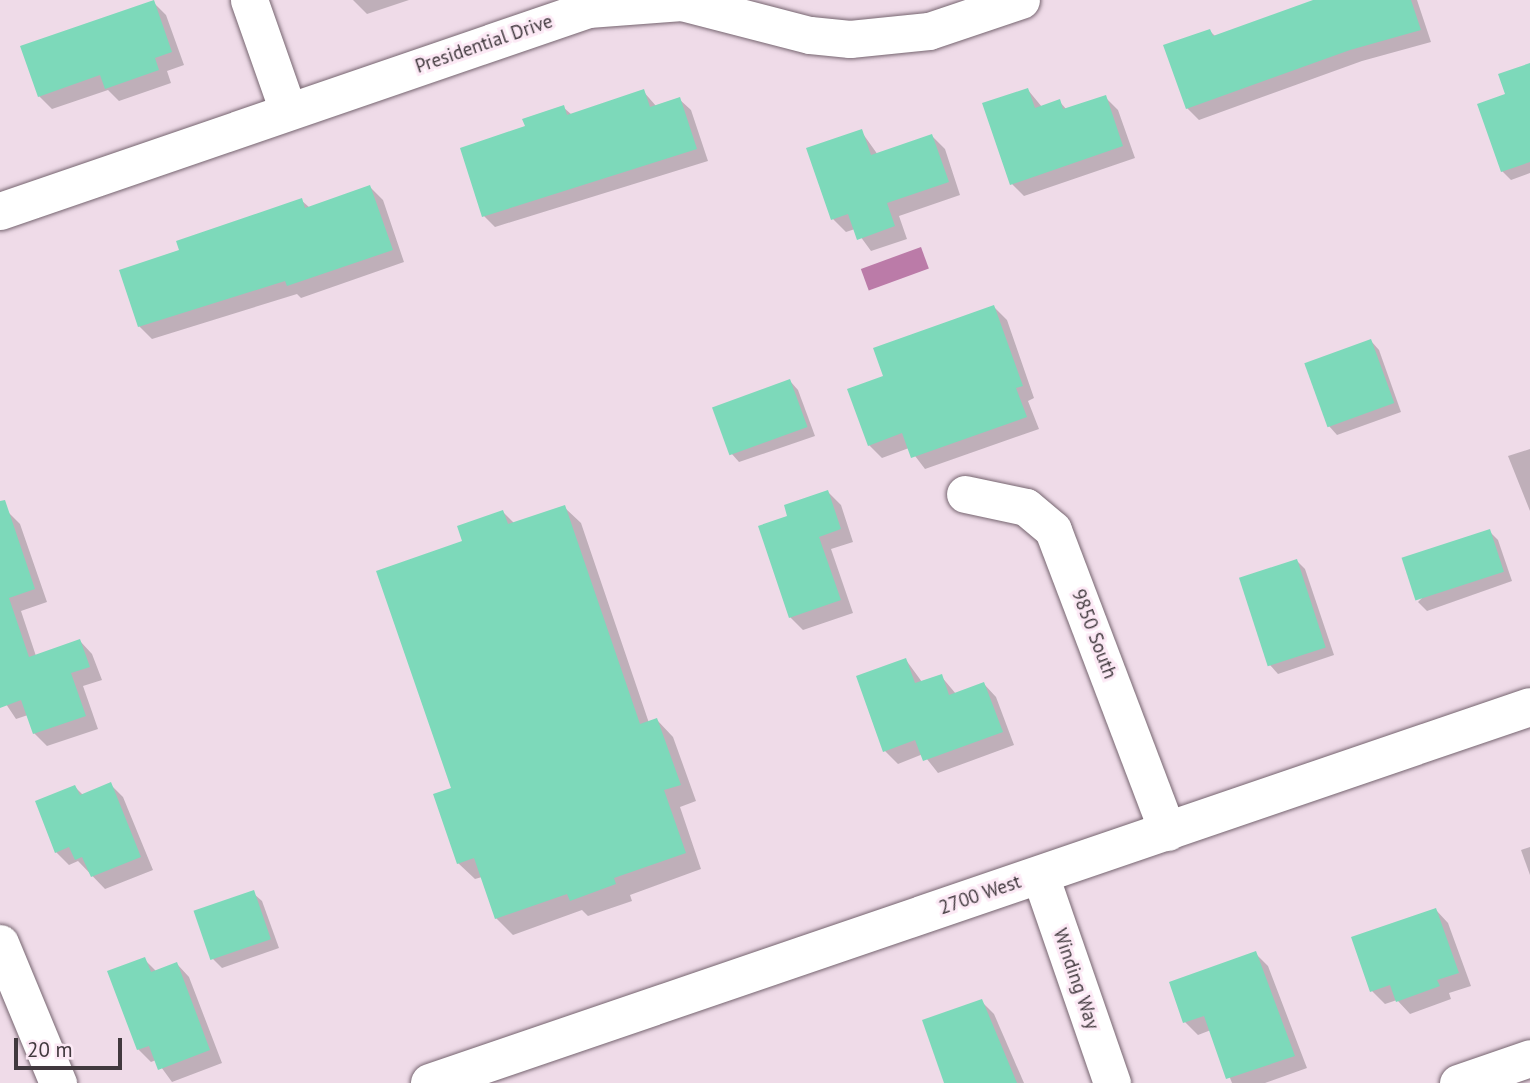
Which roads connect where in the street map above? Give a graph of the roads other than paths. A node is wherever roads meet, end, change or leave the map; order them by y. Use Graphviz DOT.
graph roads {
  1 [pos="249,0"];
  2 [pos="1021,0"];
  3 [pos="288,111"];
  4 [pos="0,211"];
  5 [pos="965,494"];
  6 [pos="1530,707"];
  7 [pos="1168,832"];
  8 [pos="1040,875"];
  9 [pos="0,943"];
  10 [pos="1530,1058"];
  11 [pos="58,1083"];
  12 [pos="430,1083"];
  13 [pos="1112,1083"];
  14 [pos="1458,1083"];
  1 -- 3 [label="street"];
  2 -- 3 [label="street, Presidential Drive"];
  3 -- 4 [label="street, Presidential Drive"];
  5 -- 7 [label="street, 9850 South"];
  6 -- 7 [label="main road, 2700 West"];
  7 -- 8 [label="main road, 2700 West"];
  8 -- 12 [label="main road, 2700 West"];
  8 -- 13 [label="street, Winding Way"];
  9 -- 11 [label="street"];
  10 -- 14 [label="street"];
}
